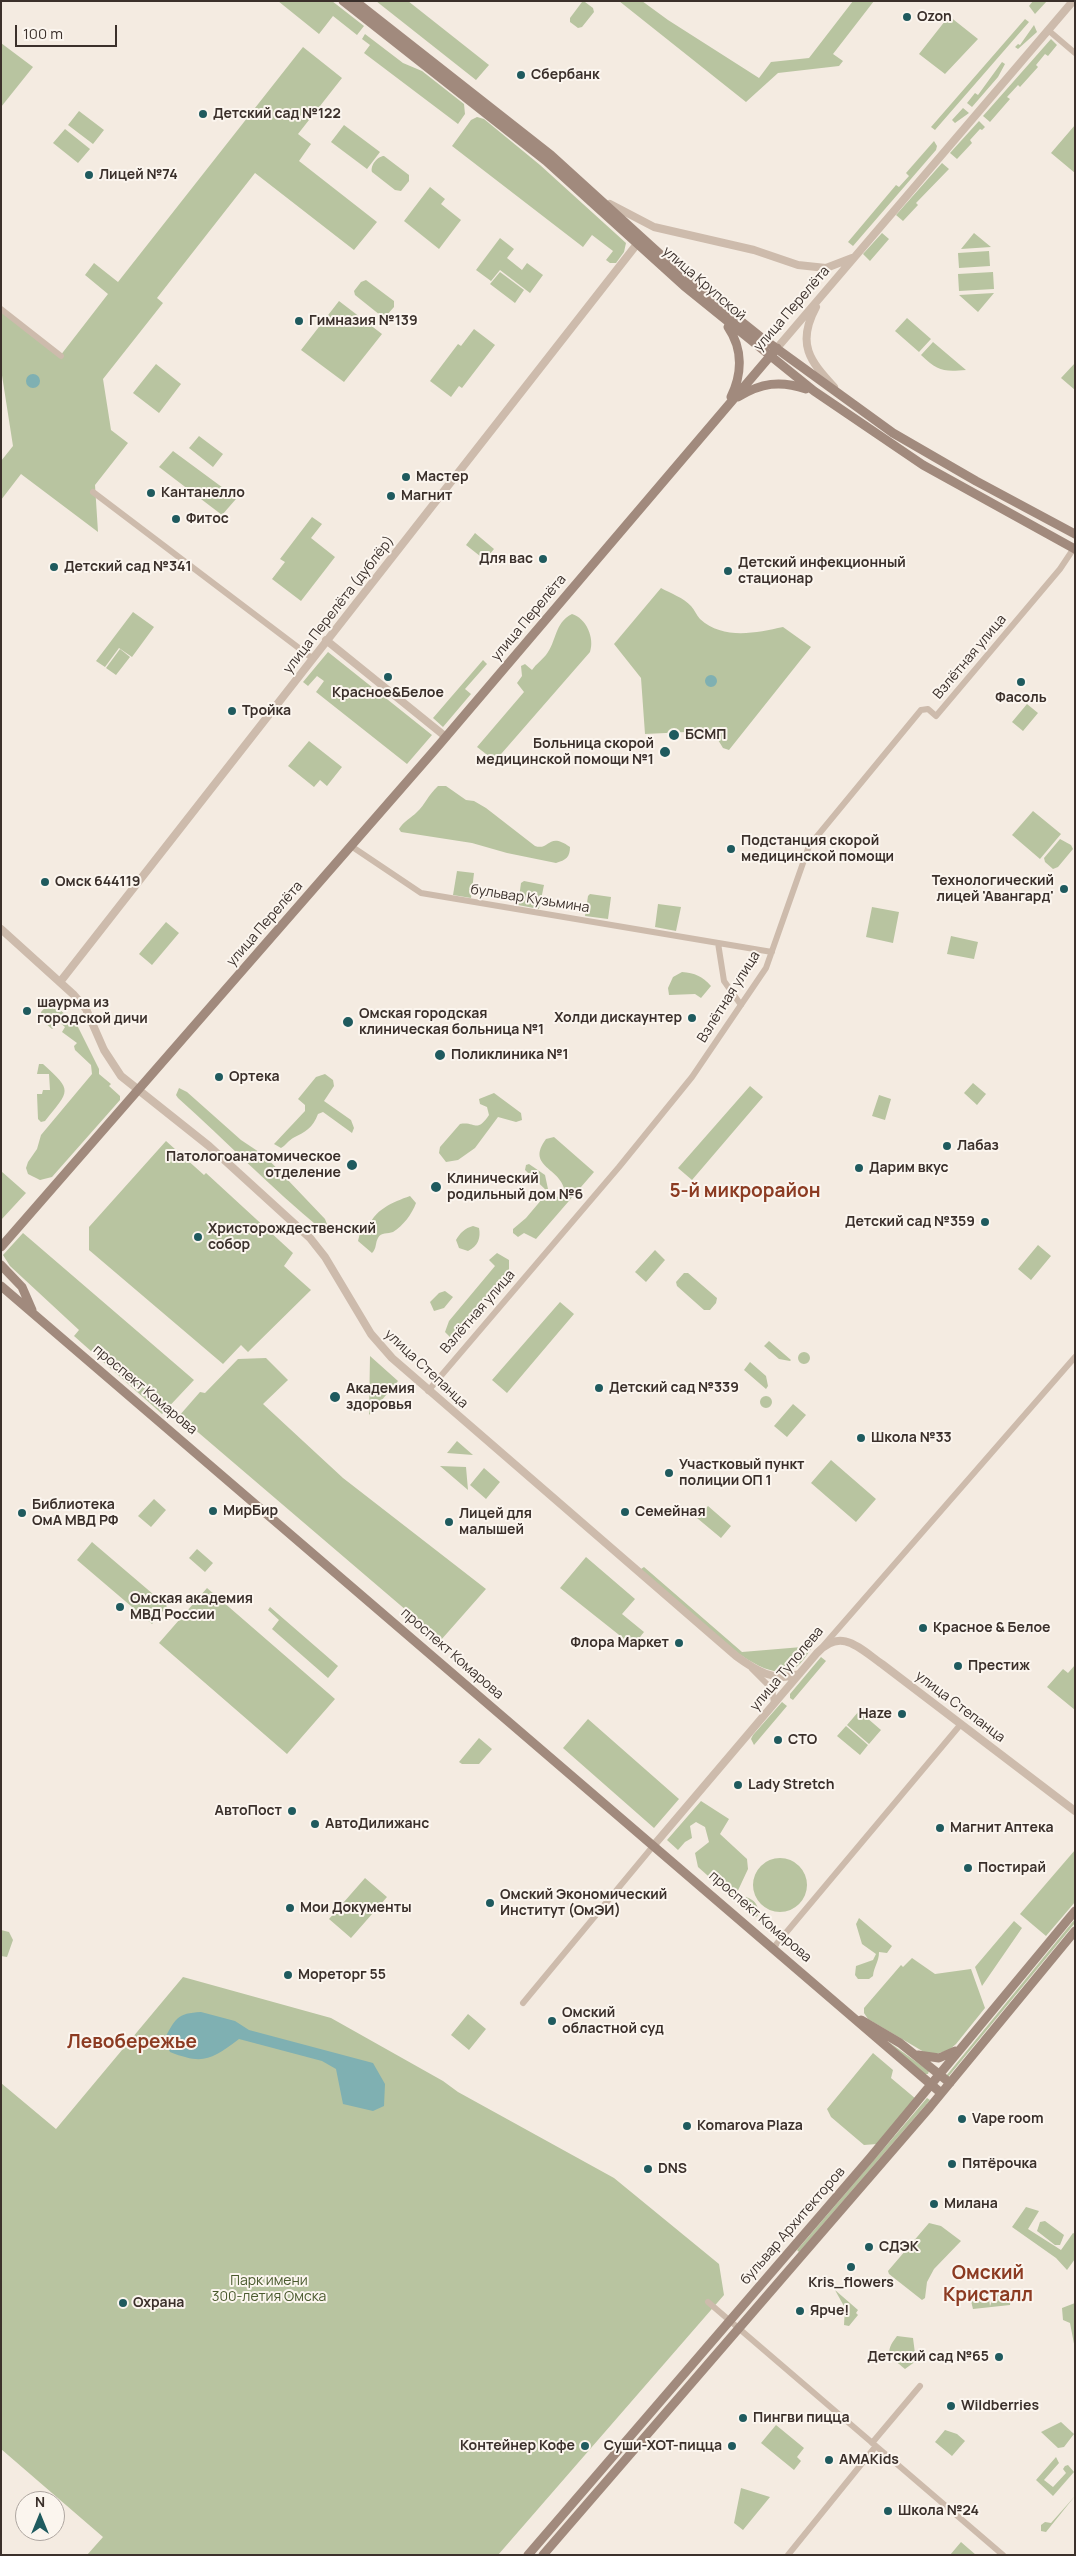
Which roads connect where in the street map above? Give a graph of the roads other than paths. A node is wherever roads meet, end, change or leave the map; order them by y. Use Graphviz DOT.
graph roads {
  1 [pos="343,1"];
  2 [pos="355,1"];
  3 [pos="1073,1"];
  4 [pos="1048,30"];
  5 [pos="1075,53"];
  6 [pos="593,191"];
  7 [pos="637,244"];
  8 [pos="856,255"];
  9 [pos="824,294"];
  10 [pos="1,309"];
  11 [pos="722,318"];
  12 [pos="777,348"];
  13 [pos="62,356"];
  14 [pos="770,356"];
  15 [pos="814,392"];
  16 [pos="847,402"];
  17 [pos="728,404"];
  18 [pos="93,492"];
  19 [pos="1075,534"];
  20 [pos="1074,548"];
  21 [pos="326,640"];
  22 [pos="312,658"];
  23 [pos="446,737"];
  24 [pos="351,846"];
  25 [pos="1,929"];
  26 [pos="718,943"];
  27 [pos="772,952"];
  28 [pos="60,982"];
  29 [pos="741,1005"];
  30 [pos="140,1090"];
  31 [pos="1,1247"];
  32 [pos="1,1265"];
  33 [pos="1,1286"];
  34 [pos="33,1312"];
  35 [pos="1075,1357"];
  36 [pos="428,1390"];
  37 [pos="841,1623"];
  38 [pos="847,1641"];
  39 [pos="824,1645"];
  40 [pos="750,1666"];
  41 [pos="799,1674"];
  42 [pos="774,1703"];
  43 [pos="961,1724"];
  44 [pos="1075,1811"];
  45 [pos="654,1845"];
  46 [pos="1075,1911"];
  47 [pos="1075,1931"];
  48 [pos="774,1947"];
  49 [pos="523,2003"];
  50 [pos="854,2017"];
  51 [pos="965,2043"];
  52 [pos="915,2054"];
  53 [pos="939,2075"];
  54 [pos="931,2084"];
  55 [pos="950,2084"];
  56 [pos="942,2093"];
  57 [pos="708,2302"];
  58 [pos="734,2324"];
  59 [pos="920,2386"];
  60 [pos="874,2444"];
  61 [pos="528,2555"];
  62 [pos="543,2555"];
  63 [pos="788,2555"];
  64 [pos="1003,2555"];
  1 -- 7 [label="main road, улица Крупской"];
  2 -- 6 [label="main road, улица Крупской"];
  3 -- 4 [label="street, улица Перелёта"];
  4 -- 5 [label="street"];
  4 -- 8 [label="street, улица Перелёта"];
  6 -- 8 [label="street"];
  6 -- 12 [label="main road, улица Крупской"];
  7 -- 11 [label="main road, улица Крупской"];
  7 -- 21 [label="street, улица Перелёта (дублёр)"];
  8 -- 9 [label="street, улица Перелёта"];
  9 -- 12 [label="street, улица Перелёта"];
  9 -- 16 [label="street"];
  10 -- 13 [label="street"];
  11 -- 14 [label="main road, улица Крупской"];
  11 -- 17 [label="main road"];
  12 -- 14 [label="main road, улица Перелёта"];
  12 -- 16 [label="main road, улица Крупской"];
  14 -- 15 [label="main road, улица Крупской"];
  14 -- 17 [label="main road, улица Перелёта"];
  15 -- 17 [label="main road"];
  15 -- 20 [label="main road, улица Крупской"];
  16 -- 19 [label="main road, улица Крупской"];
  17 -- 23 [label="main road, улица Перелёта"];
  18 -- 22 [label="street"];
  20 -- 27 [label="street, Взлётная улица"];
  21 -- 22 [label="street, улица Перелёта (дублёр)"];
  21 -- 23 [label="street"];
  22 -- 28 [label="street, улица Перелёта (дублёр)"];
  23 -- 24 [label="main road, улица Перелёта"];
  24 -- 26 [label="street, бульвар Кузьмина"];
  24 -- 30 [label="main road, улица Перелёта"];
  25 -- 28 [label="street, улица Степанца"];
  26 -- 27 [label="street, бульвар Кузьмина"];
  26 -- 29 [label="street"];
  27 -- 29 [label="street, Взлётная улица"];
  28 -- 30 [label="street, улица Степанца"];
  29 -- 36 [label="street, Взлётная улица"];
  30 -- 31 [label="main road, улица Перелёта"];
  30 -- 36 [label="street, улица Степанца"];
  32 -- 34 [label="main road, проспект Комарова"];
  33 -- 34 [label="main road, проспект Комарова"];
  34 -- 45 [label="main road, проспект Комарова"];
  35 -- 37 [label="street, улица Туполева"];
  36 -- 40 [label="street, улица Степанца"];
  37 -- 38 [label="street"];
  37 -- 39 [label="street, улица Туполева"];
  38 -- 39 [label="street"];
  38 -- 43 [label="street, улица Степанца"];
  39 -- 41 [label="street, улица Туполева"];
  40 -- 41 [label="street, улица Степанца"];
  40 -- 42 [label="street, улица Степанца"];
  41 -- 42 [label="street, улица Туполева"];
  42 -- 45 [label="street, улица Туполева"];
  43 -- 44 [label="street, улица Степанца"];
  43 -- 48 [label="street"];
  45 -- 48 [label="main road, проспект Комарова"];
  45 -- 49 [label="street, улица Туполева"];
  46 -- 51 [label="main road, бульвар Архитекторов"];
  47 -- 55 [label="main road, бульвар Архитекторов"];
  48 -- 50 [label="main road, проспект Комарова"];
  50 -- 52 [label="main road, проспект Комарова"];
  50 -- 54 [label="main road, проспект Комарова"];
  51 -- 52 [label="main road"];
  51 -- 53 [label="main road, бульвар Архитекторов"];
  52 -- 53 [label="main road, проспект Комарова"];
  53 -- 54 [label="main road, бульвар Архитекторов"];
  53 -- 55 [label="main road, проспект Комарова"];
  54 -- 56 [label="main road, проспект Комарова"];
  54 -- 58 [label="main road, бульвар Архитекторов"];
  55 -- 56 [label="main road, бульвар Архитекторов"];
  56 -- 58 [label="main road, бульвар Архитекторов"];
  57 -- 58 [label="street"];
  58 -- 60 [label="street"];
  58 -- 61 [label="main road, бульвар Архитекторов"];
  58 -- 62 [label="main road, бульвар Архитекторов"];
  59 -- 60 [label="street"];
  60 -- 63 [label="street"];
  60 -- 64 [label="street"];
}
